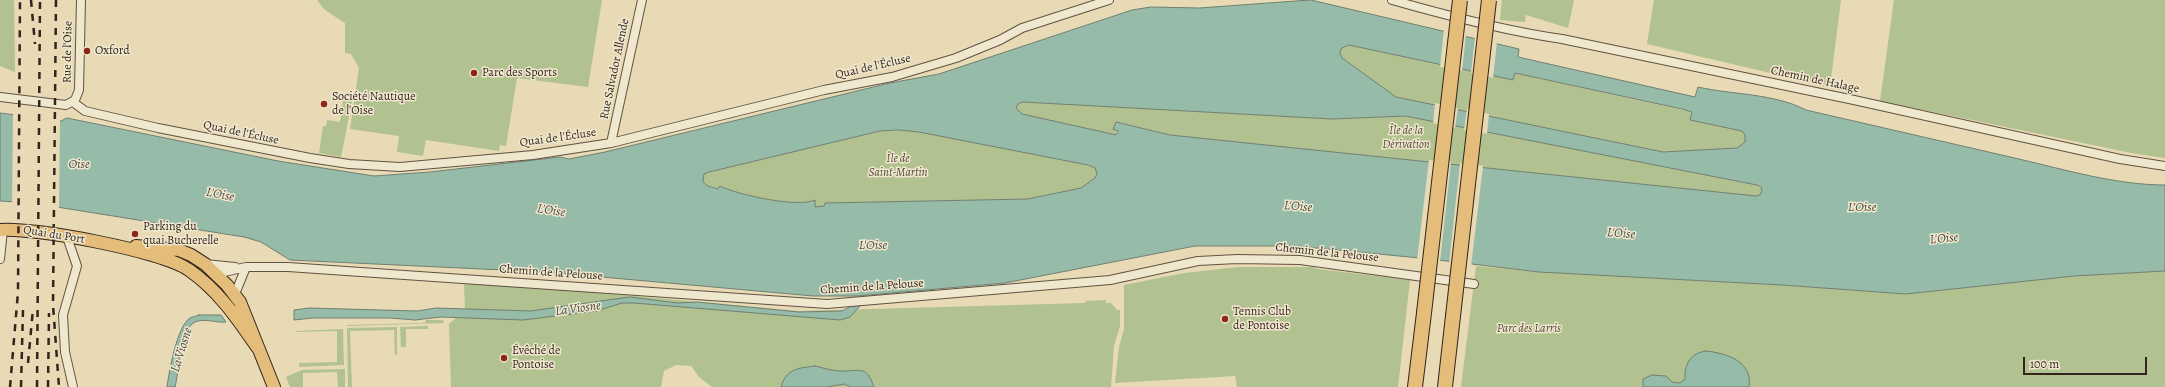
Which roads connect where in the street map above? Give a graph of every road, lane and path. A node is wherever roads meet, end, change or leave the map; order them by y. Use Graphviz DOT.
graph roads {
  1 [pos="81,0"];
  2 [pos="642,0"];
  3 [pos="1109,0"];
  4 [pos="1392,0"];
  5 [pos="1460,0"];
  6 [pos="1489,0"];
  7 [pos="0,97"];
  8 [pos="73,102"];
  9 [pos="611,143"];
  10 [pos="2165,166"];
  11 [pos="2,230"];
  12 [pos="67,237"];
  13 [pos="104,244"];
  14 [pos="0,259"];
  15 [pos="205,264"];
  16 [pos="246,268"];
  17 [pos="216,274"];
  18 [pos="206,283"];
  19 [pos="1474,284"];
  20 [pos="236,294"];
  21 [pos="257,347"];
  22 [pos="73,387"];
  23 [pos="274,387"];
  24 [pos="1415,387"];
  25 [pos="1445,387"];
  1 -- 8 [label="street, Rue de l'Oise"];
  2 -- 9 [label="street, Rue Salvador Allende"];
  3 -- 9 [label="street, Quai de l'Écluse"];
  4 -- 10 [label="street, Chemin de Halage"];
  5 -- 24 [label="highway, bridge"];
  6 -- 25 [label="highway, bridge"];
  7 -- 8 [label="street"];
  8 -- 9 [label="street, Quai de l'Écluse"];
  11 -- 12 [label="main road, Quai du Port"];
  11 -- 14 [label="street"];
  12 -- 13 [label="main road, Quai du Port"];
  12 -- 22 [label="street"];
  13 -- 15 [label="main road, Quai du Port"];
  13 -- 18 [label="main road, Quai du Port"];
  15 -- 16 [label="street, Chemin de la Pelouse"];
  15 -- 17 [label="main road, Quai du Port"];
  16 -- 17 [label="street, Chemin de la Pelouse"];
  16 -- 19 [label="street, Chemin de la Pelouse"];
  16 -- 20 [label="street"];
  17 -- 18 [label="main road"];
  17 -- 20 [label="main road, Quai du Port"];
  18 -- 21 [label="main road, Quai du Port"];
  20 -- 21 [label="main road"];
  21 -- 23 [label="main road"];
}
